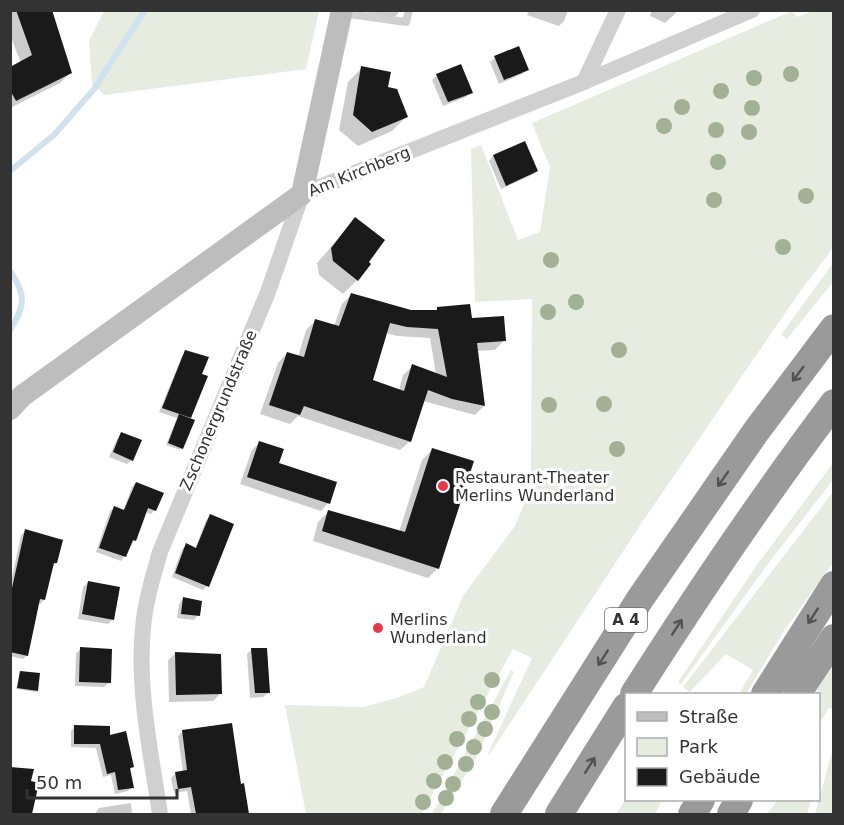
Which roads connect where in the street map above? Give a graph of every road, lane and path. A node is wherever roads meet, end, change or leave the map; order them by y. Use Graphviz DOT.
graph roads {
  1 [pos="409,10"];
  2 [pos="618,10"];
  3 [pos="752,10"];
  4 [pos="342,11"];
  5 [pos="584,82"];
  6 [pos="302,194"];
  7 [pos="834,328"];
  8 [pos="834,403"];
  9 [pos="10,409"];
  10 [pos="834,585"];
  11 [pos="834,638"];
  12 [pos="635,693"];
  13 [pos="766,693"];
  14 [pos="798,693"];
  15 [pos="625,710"];
  16 [pos="700,801"];
  17 [pos="160,814"];
  18 [pos="504,814"];
  19 [pos="559,814"];
  20 [pos="692,814"];
  1 -- 4 [label="lane"];
  2 -- 5 [label="street"];
  3 -- 5 [label="street, Am Kirchberg"];
  4 -- 6 [label="street, Zschonergrundstraße"];
  5 -- 6 [label="street, Am Kirchberg"];
  6 -- 9 [label="street, Am Kirchberg"];
  6 -- 17 [label="street, Zschonergrundstraße"];
  7 -- 18 [label="highway, A 4, one-way"];
  12 -- 8 [label="highway, A 4, one-way"];
  10 -- 13 [label="highway, one-way"];
  11 -- 14 [label="highway"];
  19 -- 15 [label="highway, one-way"];
  16 -- 20 [label="highway"];
}
